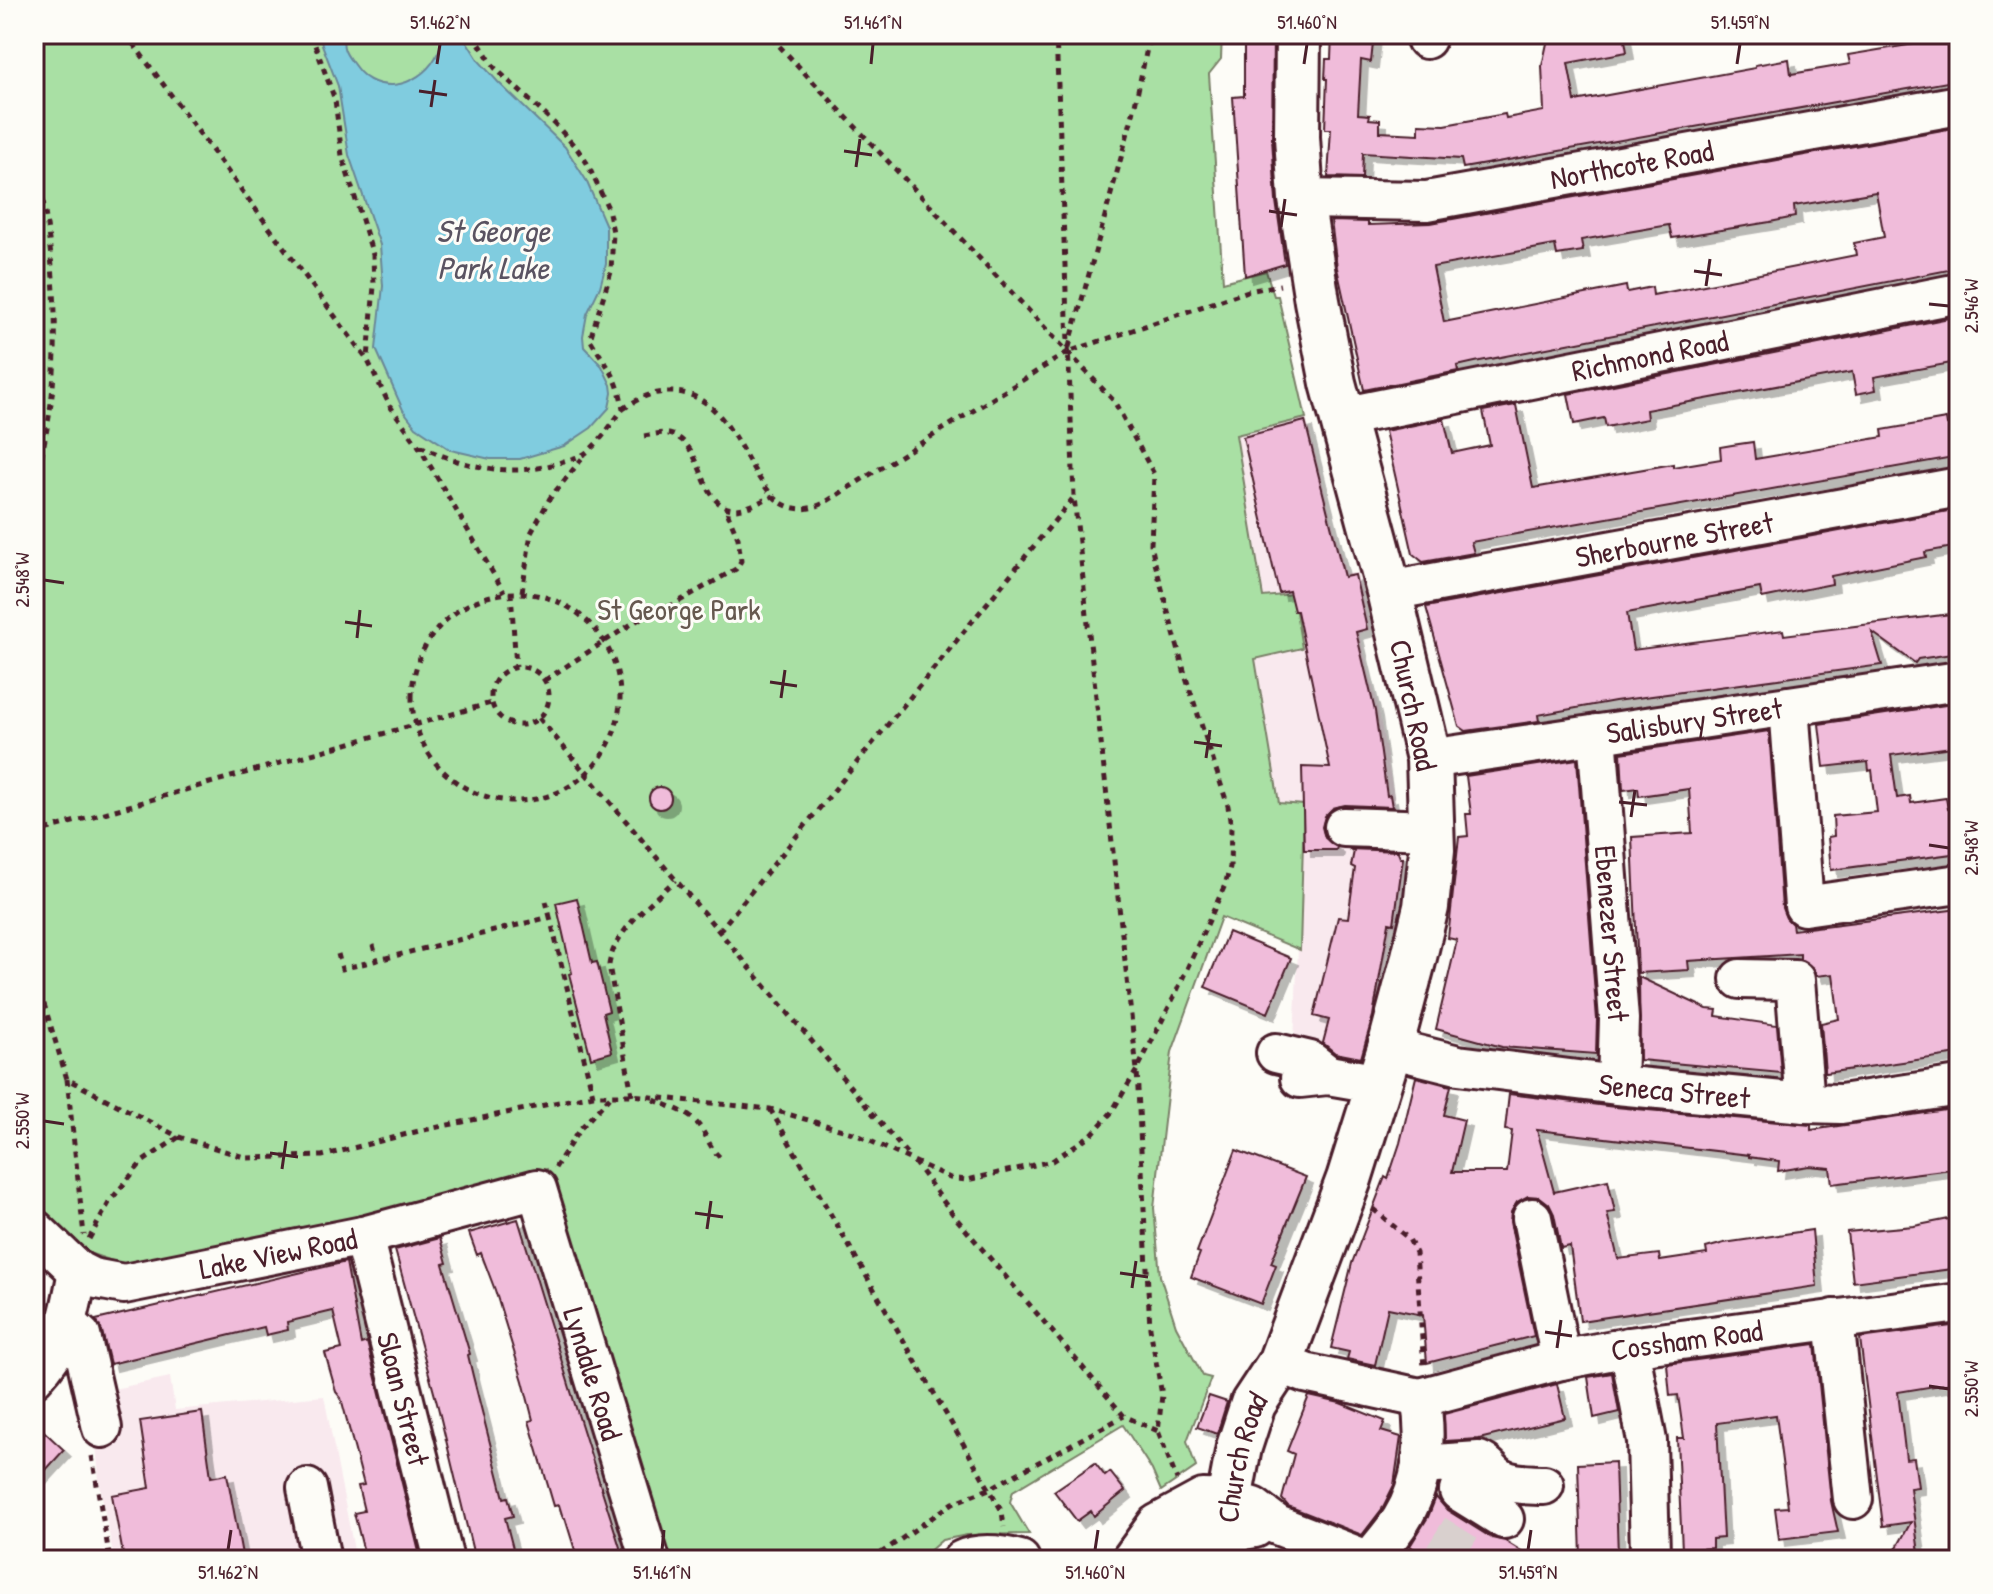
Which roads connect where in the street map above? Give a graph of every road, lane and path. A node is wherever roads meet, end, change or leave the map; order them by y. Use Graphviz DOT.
graph roads {
  1 [pos="126,34"];
  2 [pos="311,34"];
  3 [pos="473,34"];
  4 [pos="768,34"];
  5 [pos="1056,34"];
  6 [pos="1150,34"];
  7 [pos="1298,34"];
  8 [pos="1959,105"];
  9 [pos="34,153"];
  10 [pos="1301,199"];
  11 [pos="1959,293"];
  12 [pos="1317,301"];
  13 [pos="1068,352"];
  14 [pos="368,361"];
  15 [pos="623,409"];
  16 [pos="1342,417"];
  17 [pos="644,436"];
  18 [pos="418,445"];
  19 [pos="586,453"];
  20 [pos="1959,487"];
  21 [pos="34,493"];
  22 [pos="773,496"];
  23 [pos="1074,497"];
  24 [pos="729,508"];
  25 [pos="1389,591"];
  26 [pos="508,592"];
  27 [pos="522,592"];
  28 [pos="604,642"];
  29 [pos="516,667"];
  30 [pos="545,680"];
  31 [pos="1959,681"];
  32 [pos="491,703"];
  33 [pos="1789,706"];
  34 [pos="539,718"];
  35 [pos="414,725"];
  36 [pos="1597,734"];
  37 [pos="1429,759"];
  38 [pos="585,775"];
  39 [pos="1344,827"];
  40 [pos="1432,830"];
  41 [pos="34,833"];
  42 [pos="675,880"];
  43 [pos="1959,884"];
  44 [pos="546,901"];
  45 [pos="550,917"];
  46 [pos="719,931"];
  47 [pos="373,945"];
  48 [pos="338,954"];
  49 [pos="377,960"];
  50 [pos="1740,979"];
  51 [pos="34,982"];
  52 [pos="1385,1066"];
  53 [pos="1301,1068"];
  54 [pos="1137,1070"];
  55 [pos="67,1079"];
  56 [pos="1617,1085"];
  57 [pos="1959,1086"];
  58 [pos="593,1095"];
  59 [pos="632,1095"];
  60 [pos="611,1096"];
  61 [pos="650,1098"];
  62 [pos="1805,1103"];
  63 [pos="770,1109"];
  64 [pos="179,1137"];
  65 [pos="910,1158"];
  66 [pos="723,1160"];
  67 [pos="1345,1191"];
  68 [pos="538,1193"];
  69 [pos="1532,1218"];
  70 [pos="34,1229"];
  71 [pos="363,1236"];
  72 [pos="78,1271"];
  73 [pos="1959,1303"];
  74 [pos="1834,1319"];
  75 [pos="67,1323"];
  76 [pos="1629,1347"];
  77 [pos="1561,1360"];
  78 [pos="1280,1363"];
  79 [pos="34,1377"];
  80 [pos="1423,1398"];
  81 [pos="1124,1416"];
  82 [pos="1158,1431"];
  83 [pos="96,1439"];
  84 [pos="1421,1465"];
  85 [pos="1189,1481"];
  86 [pos="1544,1485"];
  87 [pos="307,1488"];
  88 [pos="989,1489"];
  89 [pos="1853,1499"];
  90 [pos="1244,1530"];
  91 [pos="1650,1553"];
  92 [pos="1134,1556"];
  93 [pos="110,1560"];
  94 [pos="321,1560"];
  95 [pos="444,1560"];
  96 [pos="650,1560"];
  97 [pos="871,1560"];
  98 [pos="962,1560"];
  99 [pos="1020,1560"];
  100 [pos="1369,1560"];
  1 -- 14 [label="path"];
  2 -- 14 [label="path"];
  3 -- 15 [label="path"];
  4 -- 13 [label="path"];
  5 -- 13 [label="path"];
  6 -- 13 [label="path"];
  7 -- 10 [label="main road, Church Road"];
  8 -- 10 [label="street, Northcote Road"];
  9 -- 21 [label="path"];
  10 -- 12 [label="main road, Church Road"];
  11 -- 16 [label="street, Richmond Road"];
  12 -- 13 [label="path"];
  12 -- 16 [label="main road, Church Road"];
  13 -- 22 [label="path"];
  13 -- 23 [label="path"];
  13 -- 54 [label="path"];
  14 -- 18 [label="path"];
  15 -- 19 [label="path"];
  15 -- 22 [label="path"];
  16 -- 25 [label="main road, Church Road"];
  17 -- 24 [label="path"];
  18 -- 19 [label="path"];
  18 -- 26 [label="path"];
  19 -- 27 [label="path"];
  20 -- 25 [label="street, Sherbourne Street"];
  22 -- 24 [label="path"];
  23 -- 46 [label="path"];
  23 -- 54 [label="path"];
  24 -- 28 [label="path"];
  25 -- 37 [label="main road, Church Road"];
  26 -- 27 [label="path"];
  26 -- 29 [label="path"];
  26 -- 35 [label="path"];
  27 -- 28 [label="path"];
  28 -- 30 [label="path"];
  28 -- 38 [label="path"];
  29 -- 30 [label="path"];
  29 -- 32 [label="path"];
  30 -- 34 [label="path"];
  31 -- 33 [label="street, Salisbury Street"];
  32 -- 34 [label="path"];
  32 -- 35 [label="path"];
  33 -- 36 [label="street, Salisbury Street"];
  33 -- 43 [label="street"];
  34 -- 38 [label="path"];
  35 -- 38 [label="path"];
  35 -- 41 [label="path"];
  36 -- 37 [label="street, Salisbury Street"];
  36 -- 56 [label="street, Ebenezer Street"];
  37 -- 40 [label="main road, Church Road"];
  38 -- 42 [label="path"];
  39 -- 40 [label="street"];
  40 -- 52 [label="main road, Church Road"];
  42 -- 46 [label="path"];
  42 -- 59 [label="path"];
  44 -- 45 [label="path"];
  45 -- 49 [label="path"];
  45 -- 58 [label="path"];
  46 -- 65 [label="path"];
  47 -- 49 [label="path"];
  48 -- 49 [label="path"];
  50 -- 62 [label="street"];
  51 -- 55 [label="path"];
  52 -- 53 [label="street, Seneca Street"];
  52 -- 56 [label="street, Seneca Street"];
  52 -- 67 [label="main road, Church Road"];
  54 -- 65 [label="path"];
  54 -- 82 [label="path"];
  55 -- 64 [label="path"];
  55 -- 64 [label="path"];
  56 -- 62 [label="street, Seneca Street"];
  57 -- 62 [label="street, Seneca Street"];
  58 -- 60 [label="path"];
  58 -- 64 [label="path"];
  59 -- 60 [label="path"];
  59 -- 61 [label="path"];
  60 -- 68 [label="path"];
  61 -- 63 [label="path"];
  61 -- 66 [label="path"];
  63 -- 65 [label="path"];
  63 -- 88 [label="path"];
  65 -- 81 [label="path"];
  67 -- 78 [label="main road, Church Road"];
  67 -- 80 [label="path"];
  68 -- 71 [label="street, Lake View Road"];
  68 -- 96 [label="street, Lyndale Road"];
  69 -- 77 [label="street"];
  70 -- 72 [label="street, Lake View Road"];
  71 -- 72 [label="street, Lake View Road"];
  71 -- 95 [label="street, Sloan Street"];
  72 -- 75 [label="street"];
  73 -- 74 [label="street, Cossham Road"];
  74 -- 76 [label="street, Cossham Road"];
  74 -- 89 [label="street"];
  75 -- 79 [label="street"];
  75 -- 83 [label="street"];
  76 -- 77 [label="street, Cossham Road"];
  76 -- 91 [label="street"];
  77 -- 80 [label="street, Cossham Road"];
  78 -- 80 [label="street, Cossham Road"];
  78 -- 90 [label="main road, Church Road"];
  80 -- 84 [label="street"];
  81 -- 82 [label="path"];
  81 -- 88 [label="path"];
  82 -- 85 [label="path"];
  83 -- 93 [label="path"];
  84 -- 86 [label="street"];
  84 -- 100 [label="street"];
  87 -- 94 [label="street"];
  88 -- 97 [label="path"];
  90 -- 92 [label="street"];
  90 -- 100 [label="street"];
  98 -- 99 [label="street"];
}
